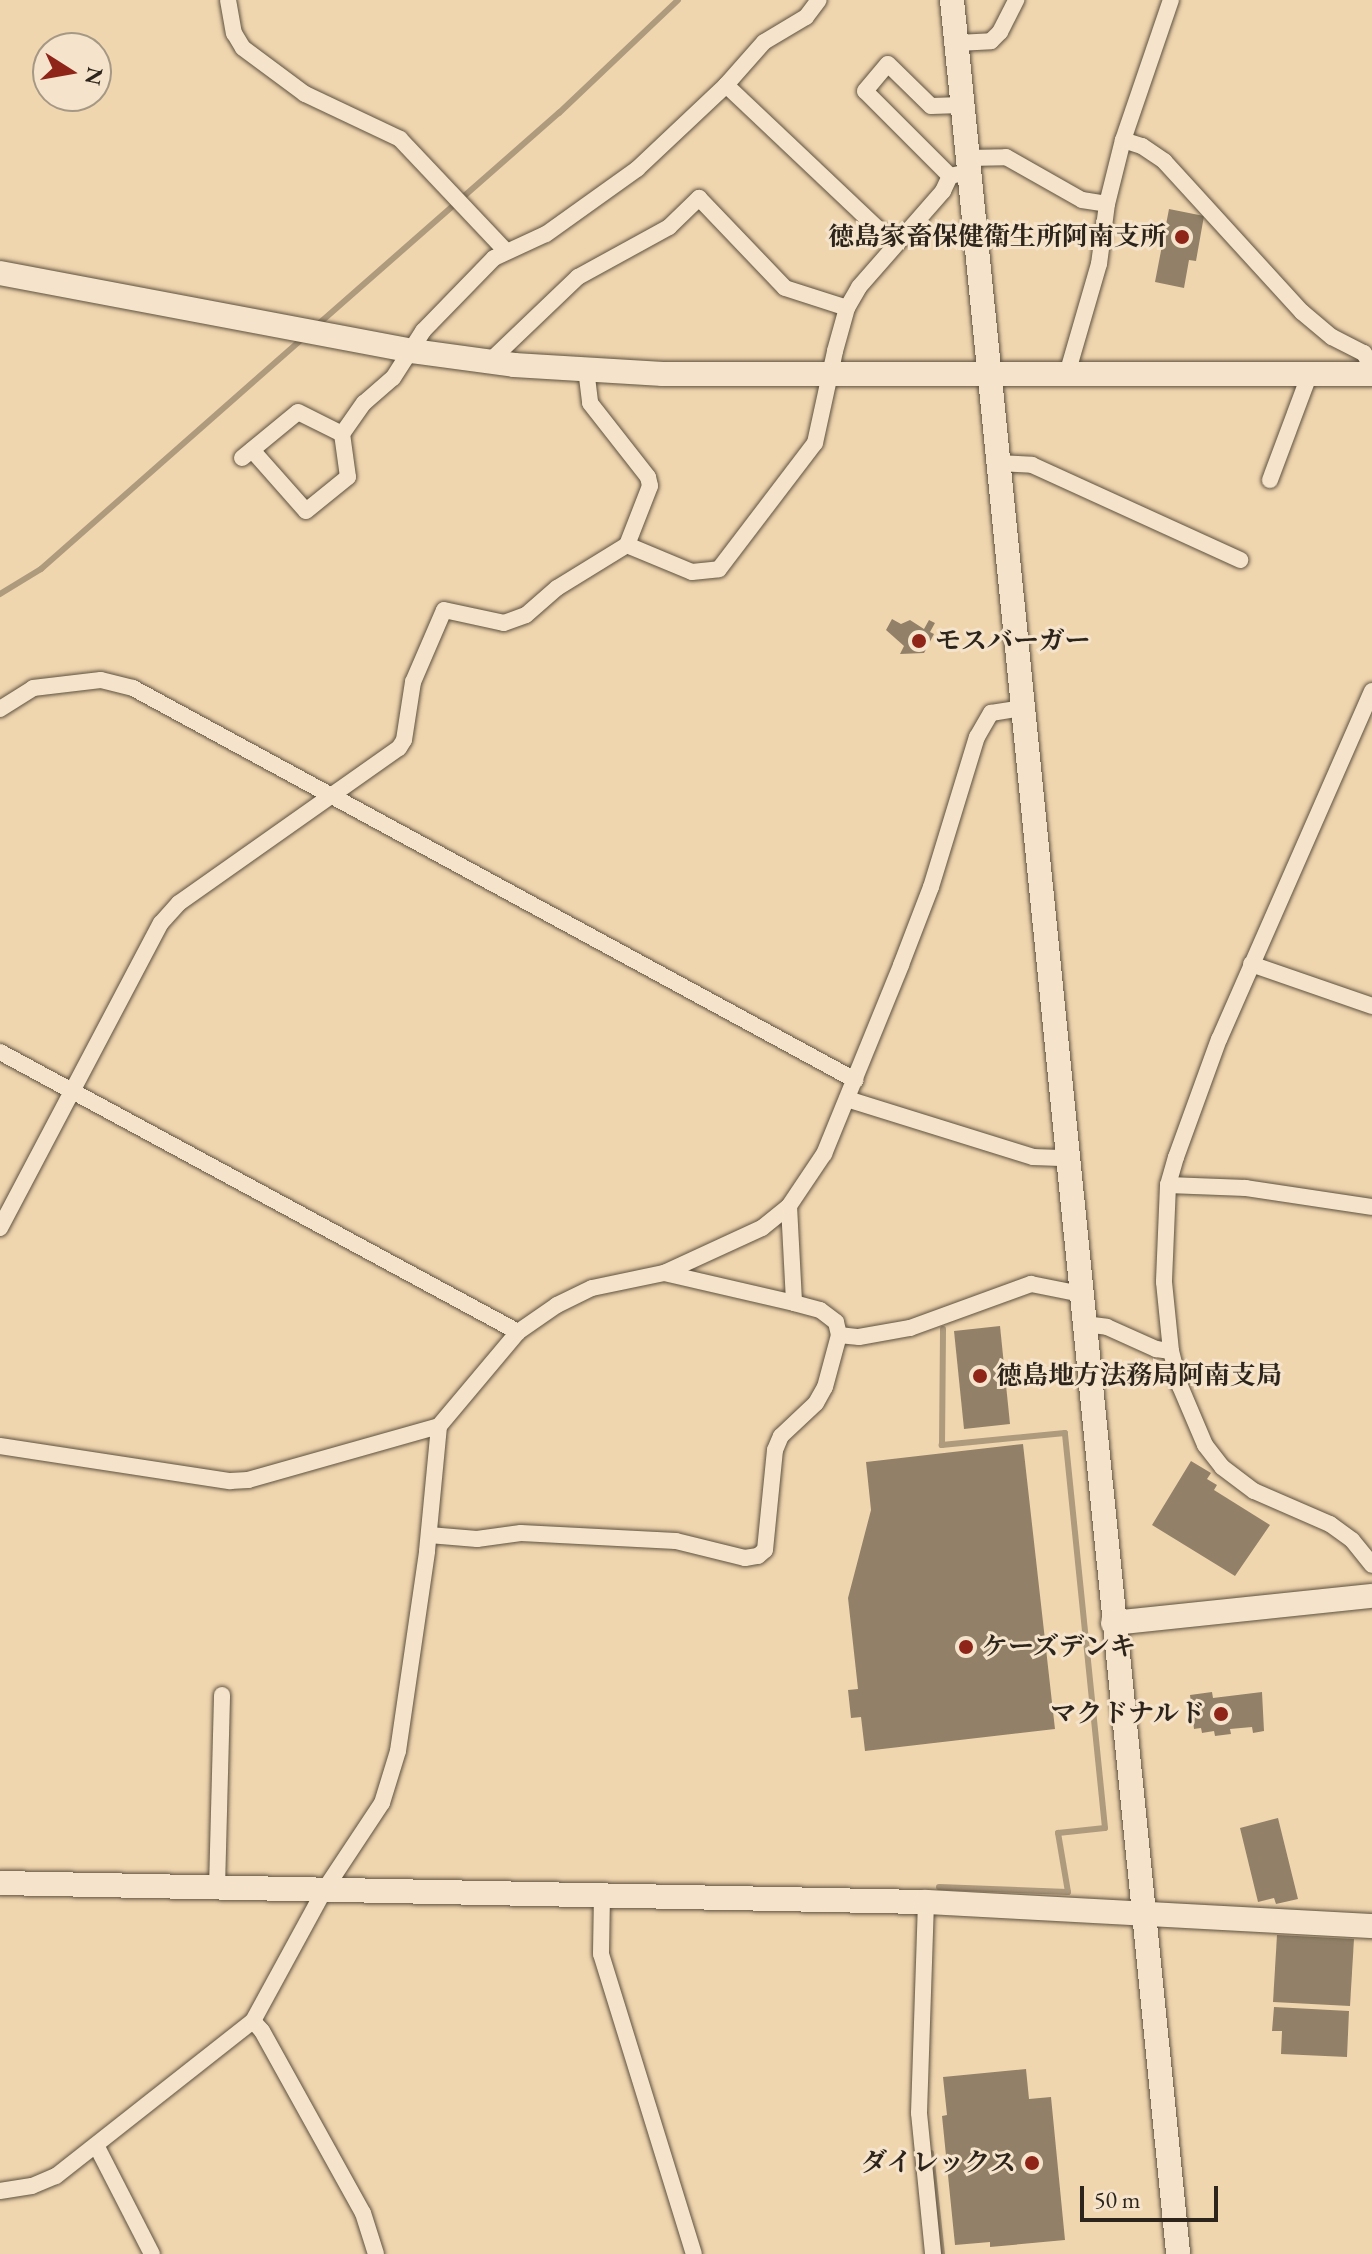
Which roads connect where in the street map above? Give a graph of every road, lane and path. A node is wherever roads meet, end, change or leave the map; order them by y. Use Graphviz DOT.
graph roads {
  1 [pos="228,0"];
  2 [pos="819,0"];
  3 [pos="952,0"];
  4 [pos="1016,0"];
  5 [pos="1171,0"];
  6 [pos="957,43"];
  7 [pos="726,85"];
  8 [pos="962,105"];
  9 [pos="1123,140"];
  10 [pos="962,169"];
  11 [pos="1107,204"];
  12 [pos="894,244"];
  13 [pos="506,251"];
  14 [pos="0,273"];
  15 [pos="847,308"];
  16 [pos="412,351"];
  17 [pos="490,361"];
  18 [pos="586,369"];
  19 [pos="1372,371"];
  20 [pos="1310,373"];
  21 [pos="830,374"];
  22 [pos="1067,374"];
  23 [pos="988,375"];
  24 [pos="342,434"];
  25 [pos="998,463"];
  26 [pos="1270,480"];
  27 [pos="627,545"];
  28 [pos="1240,560"];
  29 [pos="1372,691"];
  30 [pos="1022,708"];
  31 [pos="0,709"];
  32 [pos="334,794"];
  33 [pos="1251,964"];
  34 [pos="1372,1006"];
  35 [pos="0,1052"];
  36 [pos="855,1080"];
  37 [pos="74,1092"];
  38 [pos="847,1099"];
  39 [pos="1067,1158"];
  40 [pos="1168,1185"];
  41 [pos="789,1206"];
  42 [pos="1372,1207"];
  43 [pos="0,1228"];
  44 [pos="664,1273"];
  45 [pos="1081,1294"];
  46 [pos="794,1303"];
  47 [pos="1084,1324"];
  48 [pos="518,1332"];
  49 [pos="839,1335"];
  50 [pos="1171,1351"];
  51 [pos="439,1426"];
  52 [pos="0,1446"];
  53 [pos="429,1535"];
  54 [pos="1372,1565"];
  55 [pos="1372,1596"];
  56 [pos="1113,1623"];
  57 [pos="222,1695"];
  58 [pos="0,1883"];
  59 [pos="217,1888"];
  60 [pos="325,1889"];
  61 [pos="602,1895"];
  62 [pos="926,1902"];
  63 [pos="1142,1912"];
  64 [pos="1372,1926"];
  65 [pos="253,2021"];
  66 [pos="97,2147"];
  67 [pos="0,2191"];
  68 [pos="152,2254"];
  69 [pos="376,2254"];
  70 [pos="694,2254"];
  71 [pos="933,2254"];
  72 [pos="1178,2254"];
  1 -- 13 [label="street"];
  2 -- 7 [label="street"];
  3 -- 6 [label="street"];
  4 -- 6 [label="street"];
  5 -- 9 [label="street"];
  6 -- 8 [label="street"];
  7 -- 12 [label="street"];
  7 -- 13 [label="street"];
  8 -- 10 [label="street"];
  8 -- 10 [label="street"];
  9 -- 11 [label="street"];
  9 -- 19 [label="street"];
  10 -- 11 [label="street"];
  10 -- 12 [label="street"];
  10 -- 23 [label="street"];
  11 -- 22 [label="street"];
  12 -- 15 [label="street"];
  13 -- 16 [label="street"];
  14 -- 16 [label="street"];
  15 -- 17 [label="street"];
  15 -- 21 [label="street"];
  16 -- 17 [label="street"];
  16 -- 24 [label="street"];
  17 -- 18 [label="street"];
  18 -- 21 [label="street"];
  18 -- 27 [label="street"];
  19 -- 20 [label="street"];
  20 -- 22 [label="street"];
  20 -- 26 [label="street"];
  21 -- 23 [label="street"];
  21 -- 27 [label="street"];
  22 -- 23 [label="street"];
  23 -- 25 [label="street"];
  24 -- 24 [label="street"];
  25 -- 28 [label="street"];
  25 -- 30 [label="street"];
  27 -- 32 [label="street"];
  29 -- 33 [label="street"];
  30 -- 36 [label="street"];
  30 -- 39 [label="street"];
  31 -- 32 [label="street"];
  32 -- 36 [label="street"];
  32 -- 37 [label="street"];
  33 -- 34 [label="street"];
  33 -- 40 [label="street"];
  35 -- 37 [label="street"];
  36 -- 38 [label="street"];
  37 -- 43 [label="street"];
  37 -- 48 [label="street"];
  38 -- 39 [label="street"];
  38 -- 41 [label="street"];
  39 -- 45 [label="street"];
  40 -- 42 [label="street"];
  40 -- 50 [label="street"];
  41 -- 44 [label="street"];
  41 -- 46 [label="street"];
  44 -- 46 [label="street"];
  44 -- 48 [label="street"];
  45 -- 47 [label="street"];
  45 -- 49 [label="street"];
  46 -- 49 [label="street"];
  47 -- 50 [label="street"];
  47 -- 56 [label="street"];
  48 -- 51 [label="street"];
  49 -- 53 [label="street"];
  50 -- 54 [label="street"];
  51 -- 52 [label="street"];
  51 -- 53 [label="street"];
  53 -- 60 [label="street"];
  55 -- 56 [label="street"];
  56 -- 63 [label="street"];
  57 -- 59 [label="street"];
  58 -- 59 [label="street"];
  59 -- 60 [label="street"];
  60 -- 61 [label="street"];
  60 -- 65 [label="street"];
  61 -- 62 [label="street"];
  61 -- 70 [label="street"];
  62 -- 63 [label="street"];
  62 -- 71 [label="street"];
  63 -- 64 [label="street"];
  63 -- 72 [label="street"];
  65 -- 66 [label="street"];
  65 -- 69 [label="street"];
  66 -- 67 [label="street"];
  66 -- 68 [label="street"];
}
